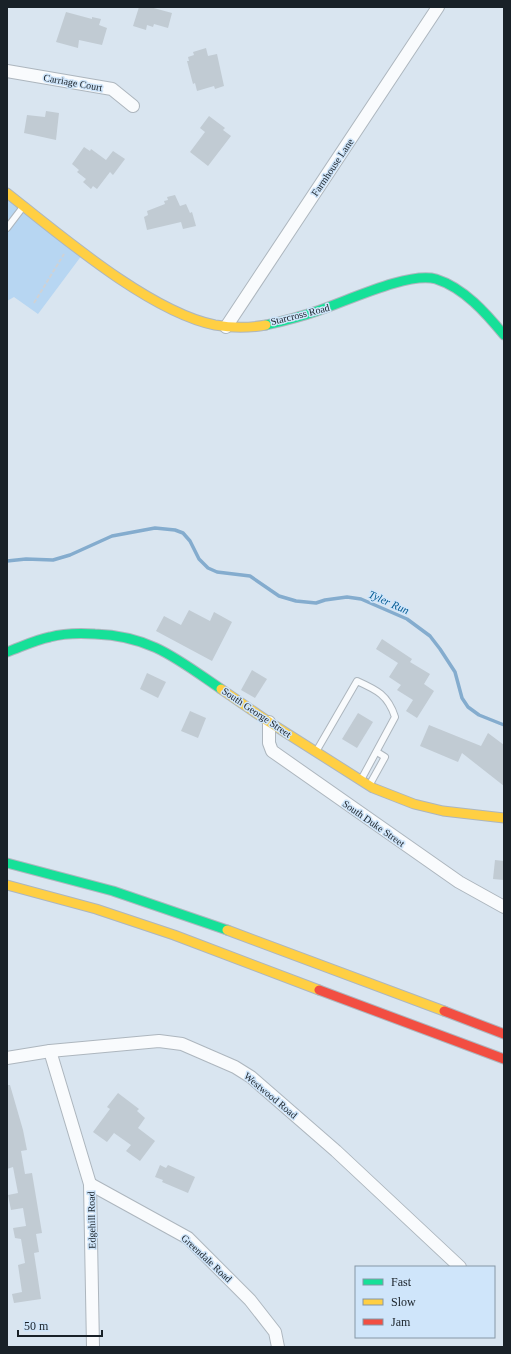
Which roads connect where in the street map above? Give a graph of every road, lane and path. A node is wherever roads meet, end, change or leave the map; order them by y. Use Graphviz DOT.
graph roads {
  1 [pos="438,7"];
  2 [pos="7,71"];
  3 [pos="133,106"];
  4 [pos="7,193"];
  5 [pos="24,206"];
  6 [pos="7,228"];
  7 [pos="71,243"];
  8 [pos="34,303"];
  9 [pos="226,326"];
  10 [pos="504,335"];
  11 [pos="7,652"];
  12 [pos="269,722"];
  13 [pos="316,752"];
  14 [pos="377,752"];
  15 [pos="361,780"];
  16 [pos="369,785"];
  17 [pos="504,818"];
  18 [pos="7,863"];
  19 [pos="7,885"];
  20 [pos="504,907"];
  21 [pos="504,1034"];
  22 [pos="50,1051"];
  23 [pos="7,1058"];
  24 [pos="504,1059"];
  25 [pos="90,1184"];
  26 [pos="459,1266"];
  27 [pos="93,1347"];
  28 [pos="278,1347"];
  1 -- 9 [label="street, Farmhouse Lane"];
  2 -- 3 [label="street, Carriage Court"];
  4 -- 5 [label="main road, Starcross Road"];
  5 -- 6 [label="lane"];
  5 -- 7 [label="main road, Starcross Road"];
  7 -- 8 [label="path"];
  7 -- 9 [label="main road, Starcross Road"];
  9 -- 10 [label="main road, Starcross Road"];
  11 -- 12 [label="main road, South George Street"];
  12 -- 13 [label="main road, South George Street"];
  12 -- 20 [label="street, South Duke Street"];
  13 -- 14 [label="lane"];
  13 -- 15 [label="main road, South George Street"];
  14 -- 15 [label="lane"];
  14 -- 16 [label="lane"];
  15 -- 16 [label="main road, South George Street"];
  16 -- 17 [label="main road, South George Street"];
  18 -- 21 [label="main road"];
  19 -- 24 [label="main road"];
  22 -- 23 [label="street, Westwood Road"];
  22 -- 25 [label="street, Edgehill Road"];
  22 -- 26 [label="street, Westwood Road"];
  25 -- 27 [label="street, Edgehill Road"];
  25 -- 28 [label="street, Greendale Road"];
}
